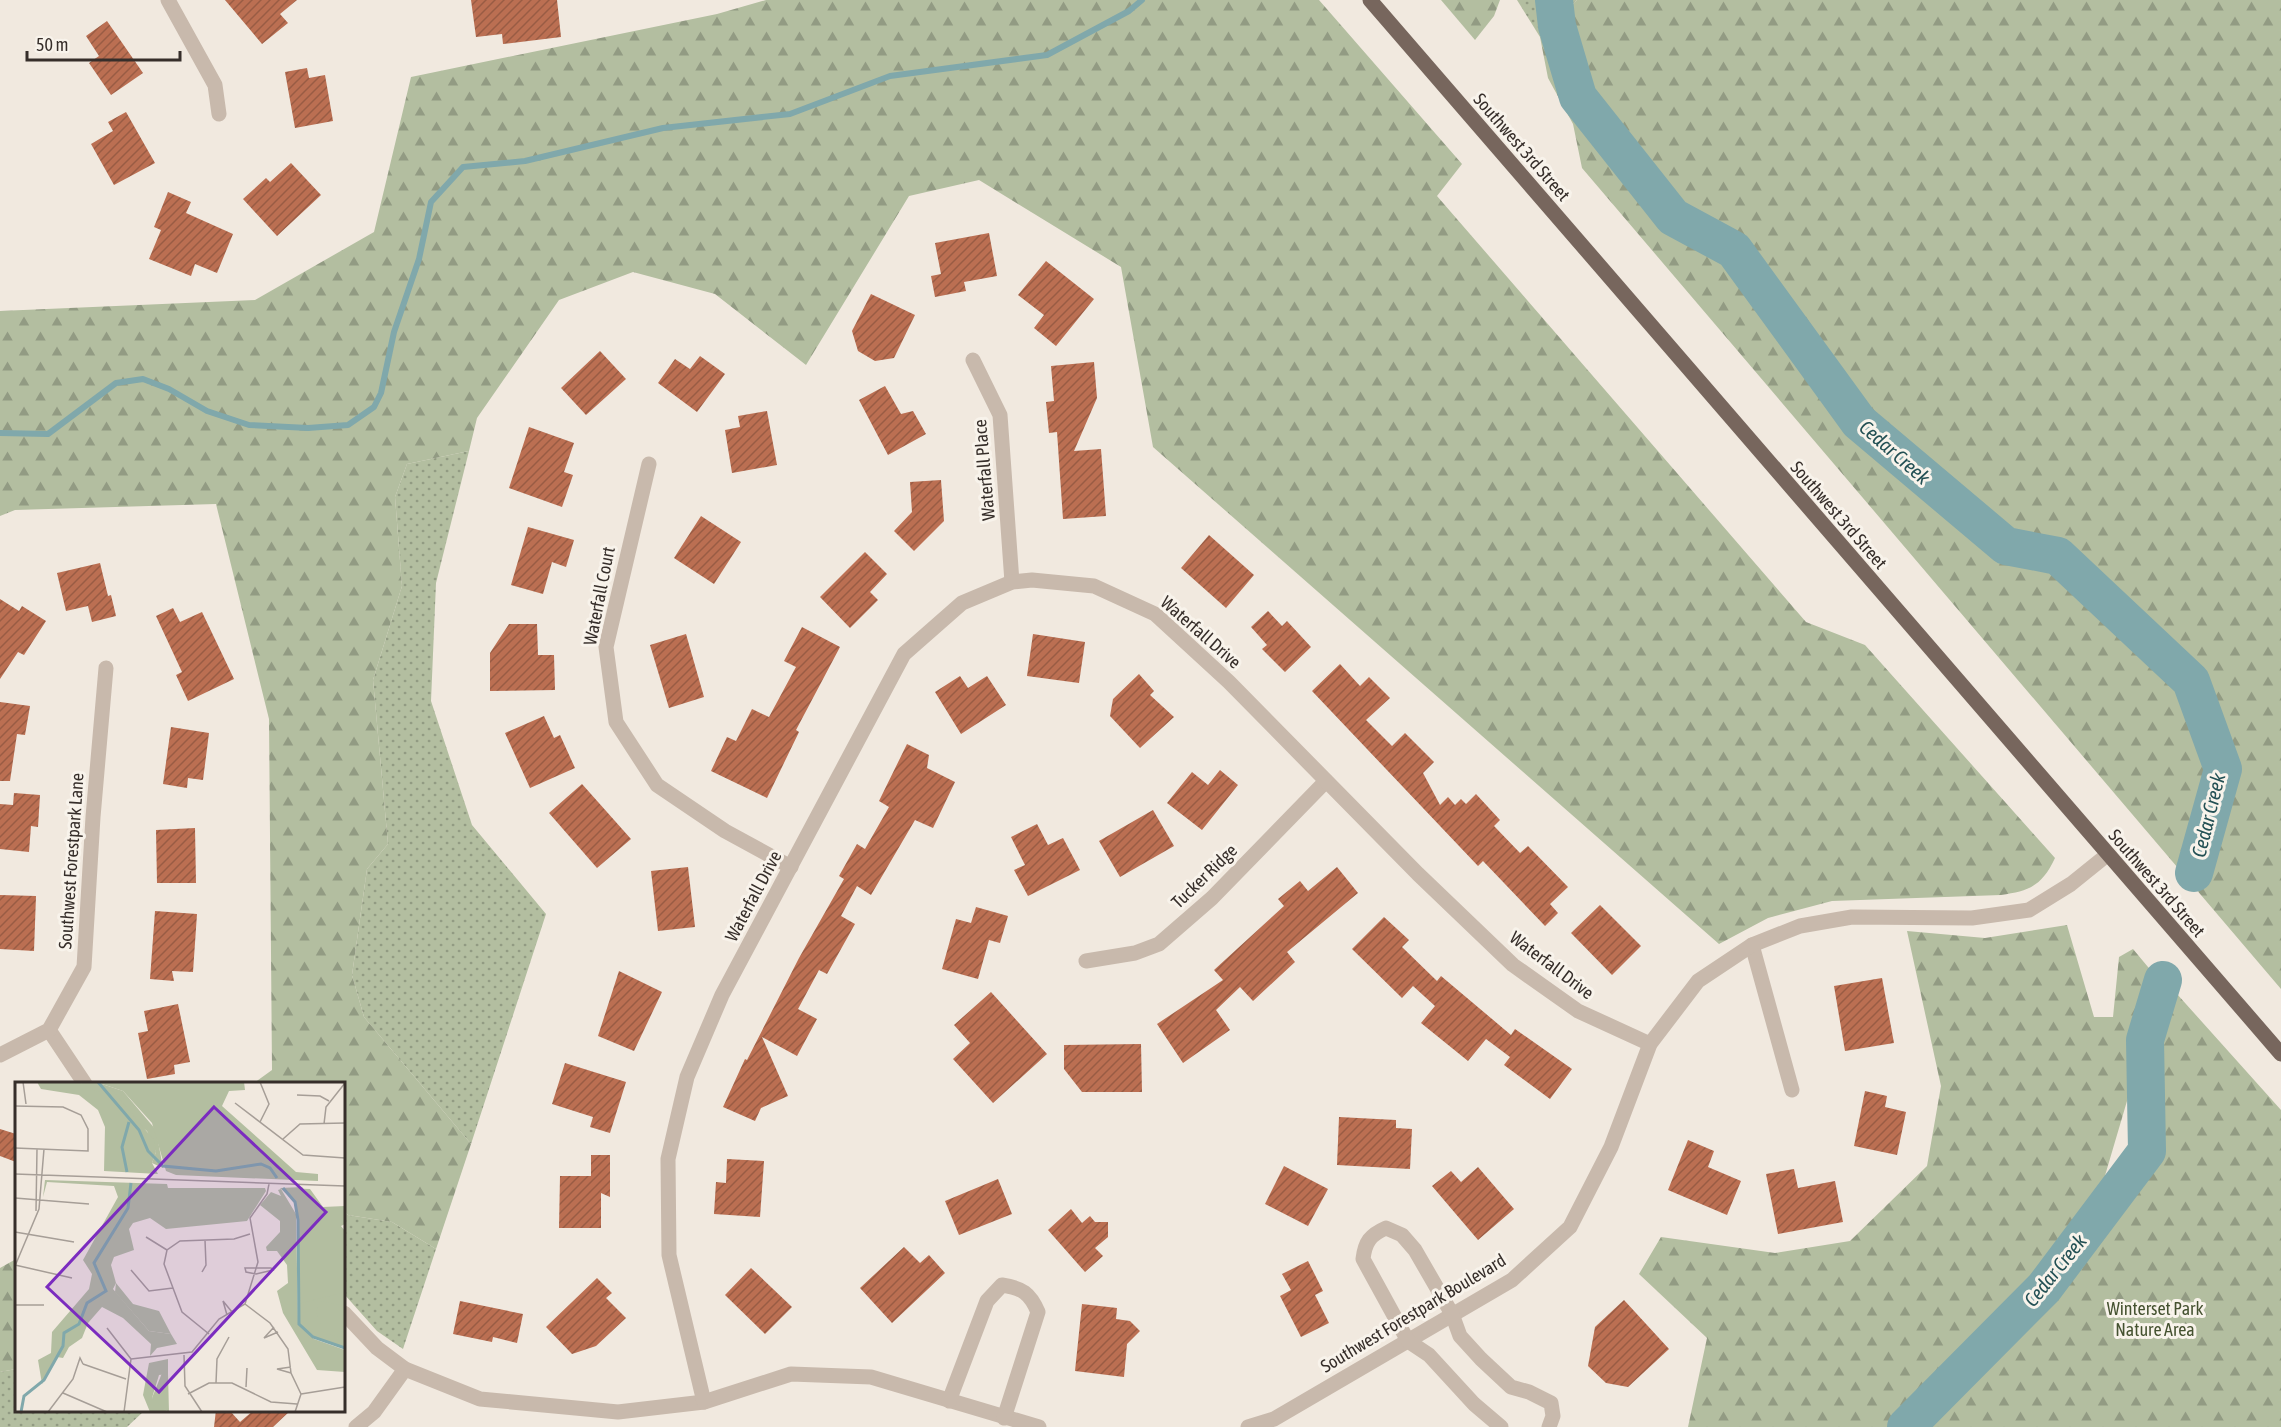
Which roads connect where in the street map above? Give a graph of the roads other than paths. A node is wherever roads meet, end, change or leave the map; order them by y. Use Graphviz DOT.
graph roads {
  1 [pos="168,0"];
  2 [pos="1370,0"];
  3 [pos="219,114"];
  4 [pos="973,360"];
  5 [pos="649,464"];
  6 [pos="1012,582"];
  7 [pos="106,668"];
  8 [pos="1326,781"];
  9 [pos="2107,855"];
  10 [pos="790,867"];
  11 [pos="1752,945"];
  12 [pos="1086,961"];
  13 [pos="49,1030"];
  14 [pos="1650,1044"];
  15 [pos="2281,1054"];
  16 [pos="0,1055"];
  17 [pos="84,1082"];
  18 [pos="1792,1090"];
  19 [pos="345,1314"];
  20 [pos="1452,1314"];
  21 [pos="1408,1341"];
  22 [pos="405,1369"];
  23 [pos="949,1401"];
  24 [pos="704,1402"];
  25 [pos="1004,1418"];
  26 [pos="357,1427"];
  27 [pos="1039,1427"];
  28 [pos="1248,1427"];
  29 [pos="1501,1427"];
  30 [pos="1549,1427"];
  1 -- 3 [label="street"];
  2 -- 9 [label="main road, Southwest 3rd Street"];
  4 -- 6 [label="street, Waterfall Place"];
  5 -- 10 [label="street, Waterfall Court"];
  6 -- 8 [label="street, Waterfall Drive"];
  6 -- 10 [label="street, Waterfall Drive"];
  7 -- 13 [label="street, Southwest Forestpark Lane"];
  8 -- 12 [label="street, Tucker Ridge"];
  8 -- 14 [label="street, Waterfall Drive"];
  9 -- 11 [label="street"];
  9 -- 15 [label="main road, Southwest 3rd Street"];
  10 -- 24 [label="street, Waterfall Drive"];
  11 -- 14 [label="street"];
  11 -- 18 [label="street"];
  13 -- 16 [label="street"];
  13 -- 17 [label="street"];
  14 -- 20 [label="street, Southwest Forestpark Boulevard"];
  19 -- 22 [label="street"];
  20 -- 21 [label="street, Southwest Forestpark Boulevard"];
  20 -- 21 [label="street"];
  20 -- 30 [label="street"];
  21 -- 28 [label="street, Southwest Forestpark Boulevard"];
  21 -- 29 [label="street"];
  22 -- 24 [label="street"];
  22 -- 26 [label="street"];
  23 -- 24 [label="street"];
  23 -- 25 [label="street"];
  23 -- 25 [label="street"];
  25 -- 27 [label="street"];
}
